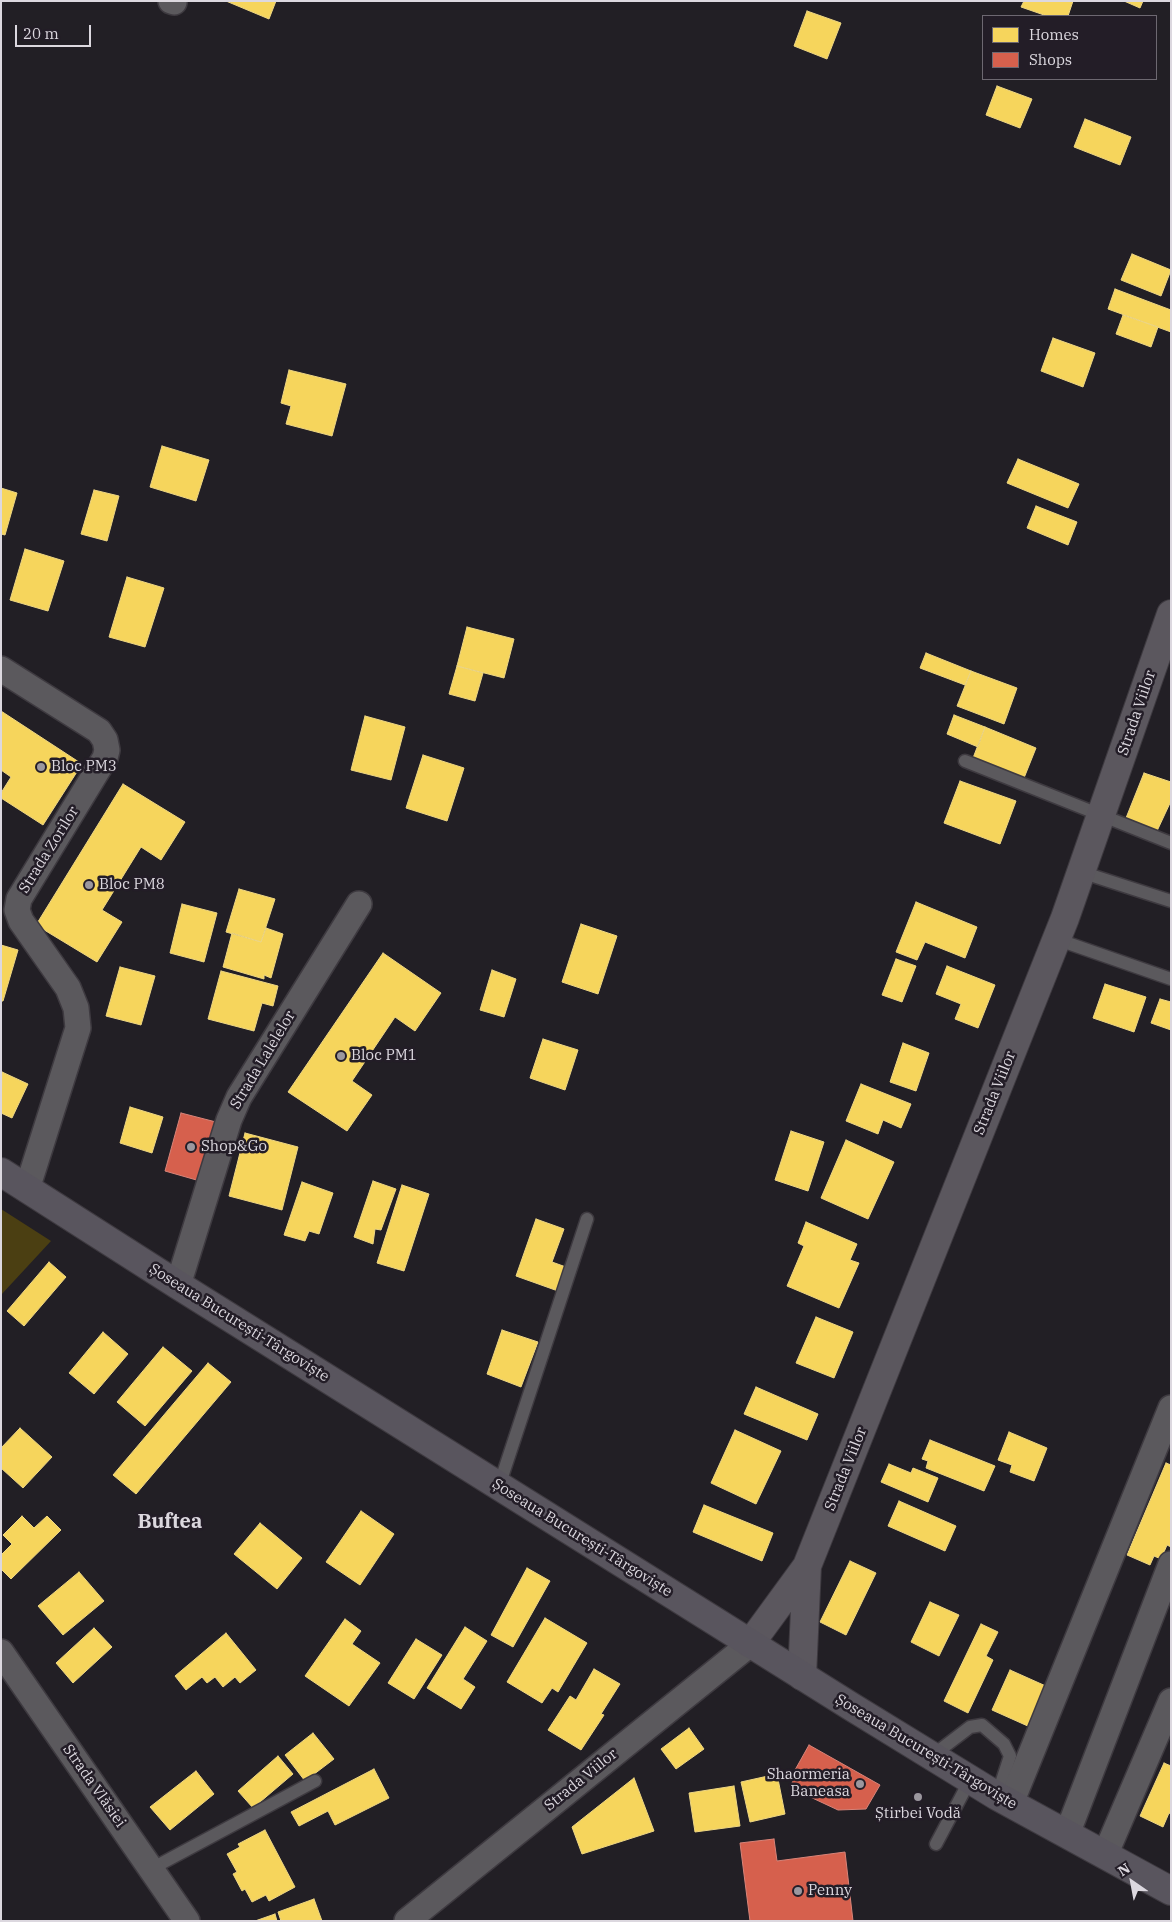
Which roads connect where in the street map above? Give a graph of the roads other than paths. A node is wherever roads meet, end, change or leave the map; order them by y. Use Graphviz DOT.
graph roads {
  1 [pos="1171,614"];
  2 [pos="1,669"];
  3 [pos="965,761"];
  4 [pos="1101,816"];
  5 [pos="1171,843"];
  6 [pos="1081,872"];
  7 [pos="1171,901"];
  8 [pos="359,904"];
  9 [pos="1056,939"];
  10 [pos="1171,979"];
  11 [pos="1,1172"];
  12 [pos="27,1189"];
  13 [pos="587,1219"];
  14 [pos="178,1285"];
  15 [pos="1171,1408"];
  16 [pos="499,1486"];
  17 [pos="1171,1564"];
  18 [pos="807,1566"];
  19 [pos="750,1644"];
  20 [pos="1,1652"];
  21 [pos="802,1676"];
  22 [pos="1171,1702"];
  23 [pos="932,1756"];
  24 [pos="970,1780"];
  25 [pos="315,1781"];
  26 [pos="1004,1799"];
  27 [pos="1067,1834"];
  28 [pos="936,1844"];
  29 [pos="1104,1855"];
  30 [pos="151,1869"];
  31 [pos="1171,1891"];
  32 [pos="187,1921"];
  33 [pos="407,1921"];
  1 -- 4 [label="main road, Strada Viilor"];
  2 -- 12 [label="street, Strada Zorilor"];
  3 -- 4 [label="lane"];
  4 -- 5 [label="lane"];
  4 -- 6 [label="main road, Strada Viilor"];
  6 -- 7 [label="lane"];
  6 -- 9 [label="main road, Strada Viilor"];
  8 -- 14 [label="street, Strada Lalelelor"];
  9 -- 10 [label="lane"];
  9 -- 18 [label="main road, Strada Viilor"];
  11 -- 12 [label="main road, Șoseaua București-Târgoviște"];
  12 -- 14 [label="main road, Șoseaua București-Târgoviște"];
  13 -- 16 [label="lane"];
  14 -- 16 [label="main road, Șoseaua București-Târgoviște"];
  15 -- 26 [label="street"];
  16 -- 19 [label="main road, Șoseaua București-Târgoviște"];
  17 -- 27 [label="street"];
  18 -- 19 [label="main road, Strada Viilor"];
  18 -- 21 [label="main road, Strada Viilor"];
  19 -- 21 [label="main road, Șoseaua București-Târgoviște"];
  19 -- 33 [label="street, Strada Viilor"];
  20 -- 30 [label="street, Strada Vlăsiei"];
  21 -- 23 [label="main road, Șoseaua București-Târgoviște"];
  22 -- 29 [label="street"];
  23 -- 24 [label="main road, Șoseaua București-Târgoviște"];
  23 -- 26 [label="lane"];
  24 -- 26 [label="main road, Șoseaua București-Târgoviște"];
  24 -- 28 [label="lane"];
  25 -- 30 [label="lane"];
  26 -- 27 [label="main road, Șoseaua București-Târgoviște"];
  27 -- 29 [label="main road, Șoseaua București-Târgoviște"];
  29 -- 31 [label="main road, Șoseaua București-Târgoviște"];
  30 -- 32 [label="street, Strada Vlăsiei"];
}
